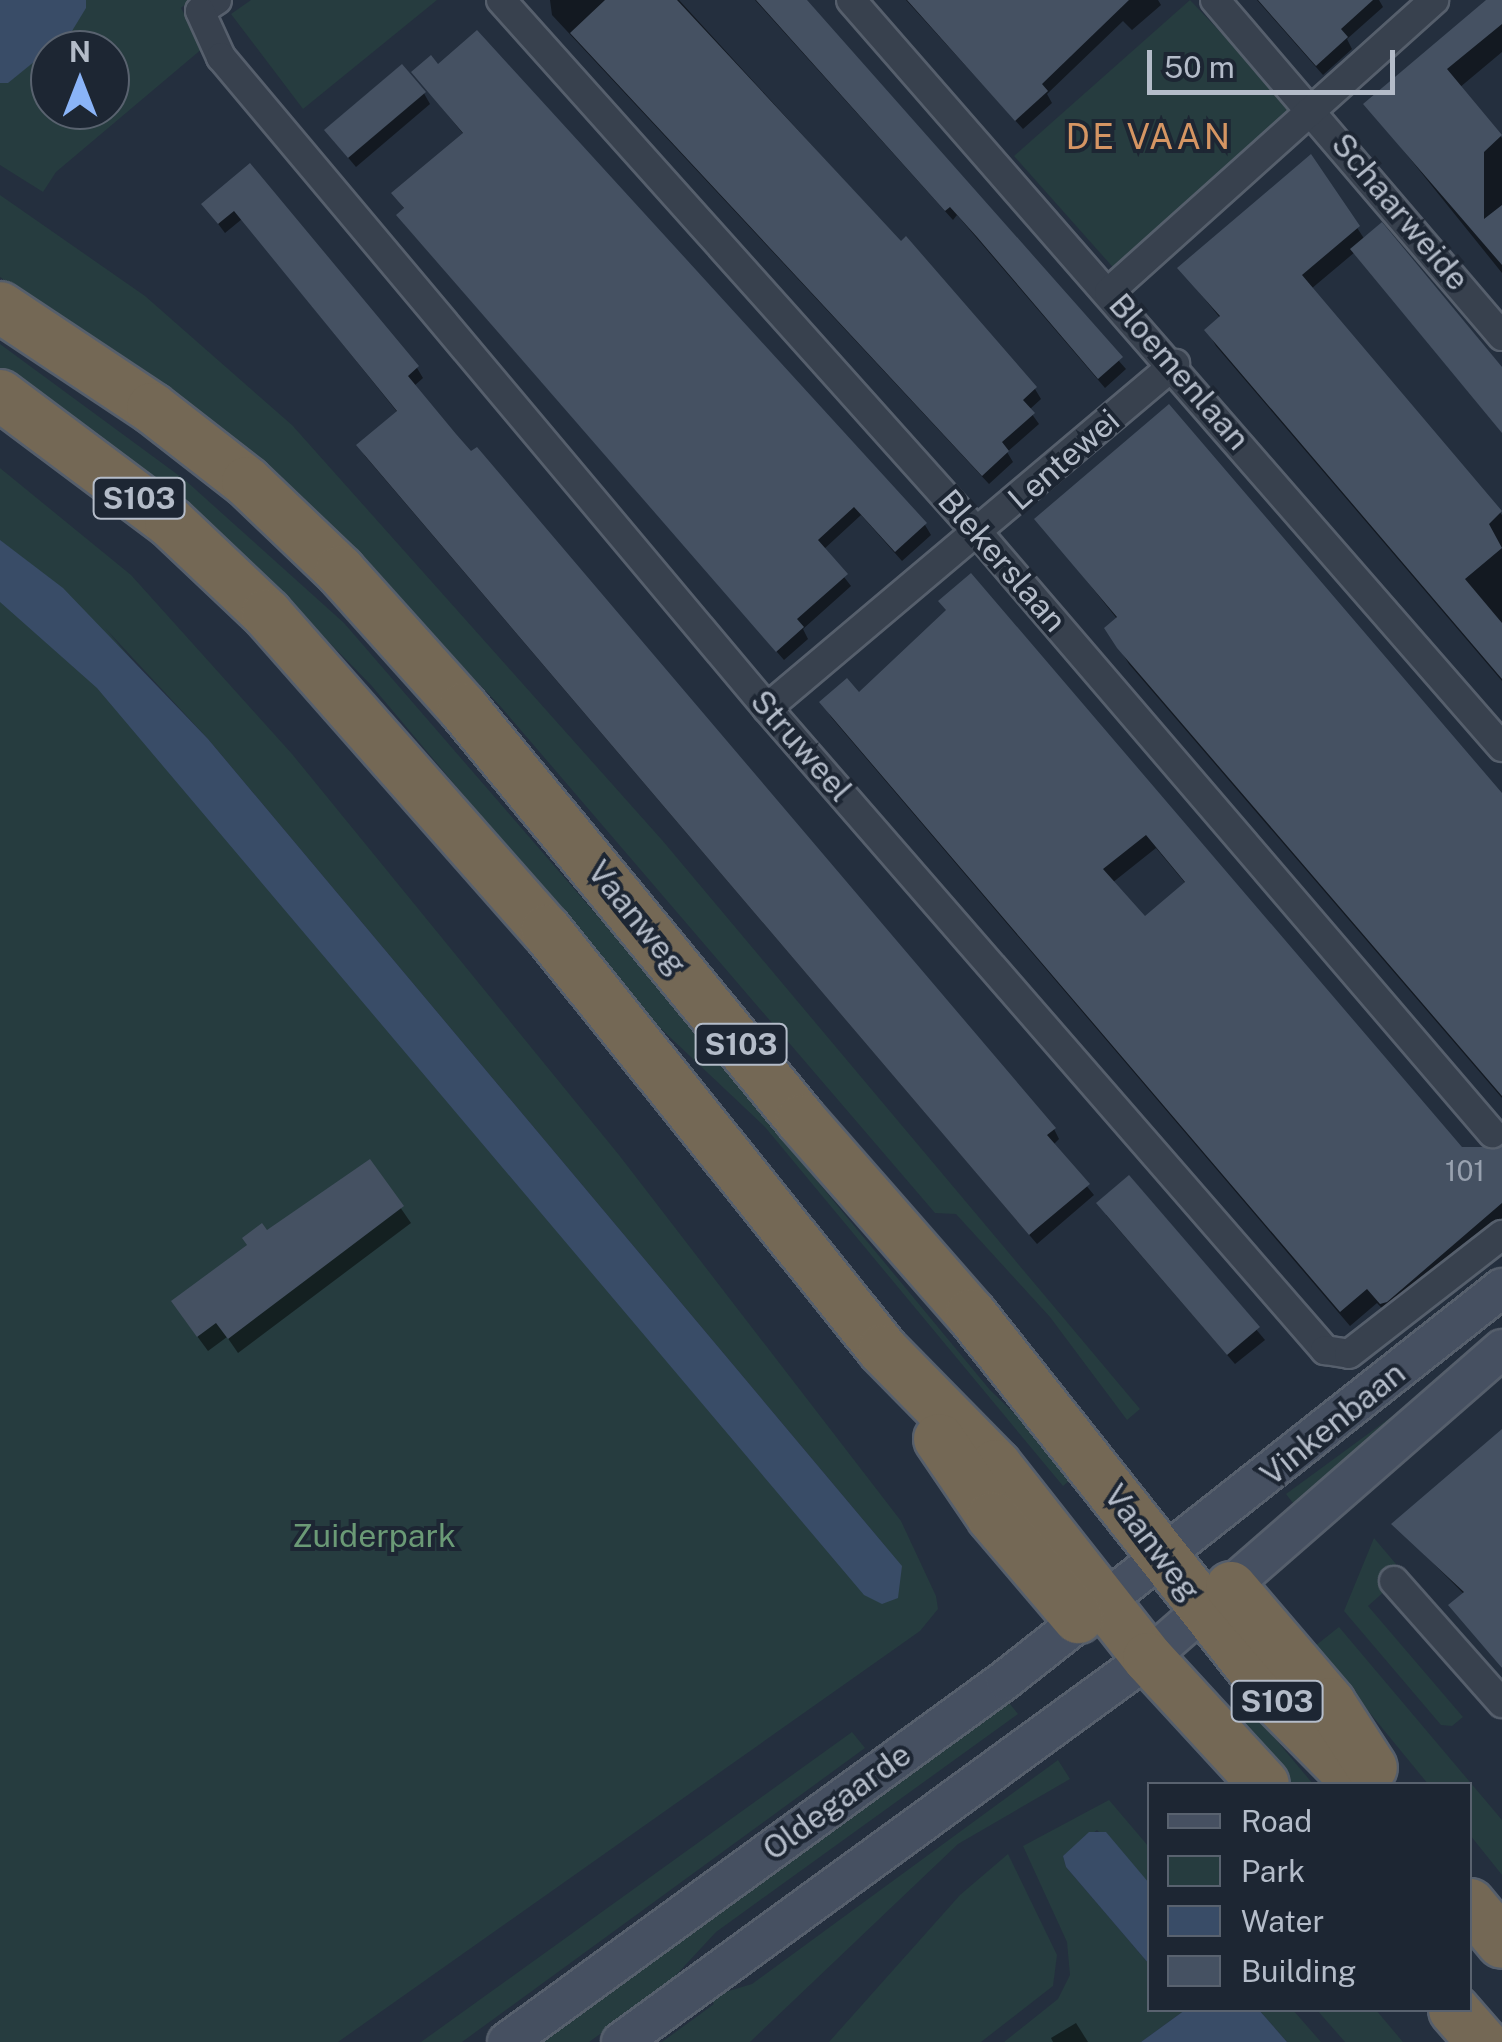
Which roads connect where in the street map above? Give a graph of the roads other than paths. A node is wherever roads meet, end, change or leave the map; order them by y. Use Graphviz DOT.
graph roads {
  1 [pos="217,0"];
  2 [pos="501,0"];
  3 [pos="851,0"];
  4 [pos="1215,0"];
  5 [pos="1434,0"];
  6 [pos="1316,110"];
  7 [pos="1108,292"];
  8 [pos="0,307"];
  9 [pos="1502,336"];
  10 [pos="1174,364"];
  11 [pos="0,395"];
  12 [pos="979,534"];
  13 [pos="767,708"];
  14 [pos="1502,747"];
  15 [pos="1492,1132"];
  16 [pos="1502,1235"];
  17 [pos="1502,1288"];
  18 [pos="1502,1348"];
  19 [pos="1325,1350"];
  20 [pos="1163,1558"];
  21 [pos="1394,1580"];
  22 [pos="1218,1598"];
  23 [pos="1092,1609"];
  24 [pos="1148,1658"];
  25 [pos="1502,1704"];
  26 [pos="1262,1782"];
  27 [pos="1357,1782"];
  28 [pos="1381,1782"];
  29 [pos="1472,1906"];
  30 [pos="1502,1942"];
  31 [pos="1456,2012"];
  32 [pos="507,2042"];
  33 [pos="620,2042"];
  34 [pos="1482,2042"];
  1 -- 13 [label="street, Struweel"];
  2 -- 12 [label="street, Blekerslaan"];
  3 -- 7 [label="street, Bloemenlaan"];
  4 -- 6 [label="street, Schaarweide"];
  5 -- 6 [label="street"];
  6 -- 7 [label="street"];
  6 -- 9 [label="street, Schaarweide"];
  7 -- 10 [label="street, Bloemenlaan"];
  8 -- 20 [label="highway, Vaanweg / S103"];
  10 -- 12 [label="street, Lentewei"];
  10 -- 14 [label="street, Bloemenlaan"];
  11 -- 23 [label="highway, S103"];
  12 -- 13 [label="street, Lentewei"];
  12 -- 15 [label="street, Blekerslaan"];
  13 -- 19 [label="street, Struweel"];
  16 -- 19 [label="street, Vinkenbaan"];
  17 -- 20 [label="main road, Vinkenbaan"];
  18 -- 22 [label="main road, Vinkenbaan"];
  20 -- 22 [label="highway, Vaanweg / S103"];
  20 -- 23 [label="main road, Oldegaarde"];
  21 -- 25 [label="street"];
  22 -- 24 [label="main road"];
  22 -- 27 [label="highway, Vaanweg / S103"];
  22 -- 28 [label="highway"];
  23 -- 24 [label="highway, S103"];
  23 -- 32 [label="main road, Oldegaarde"];
  24 -- 26 [label="highway, S103"];
  24 -- 33 [label="main road"];
  29 -- 30 [label="highway"];
  31 -- 34 [label="highway"];
}
